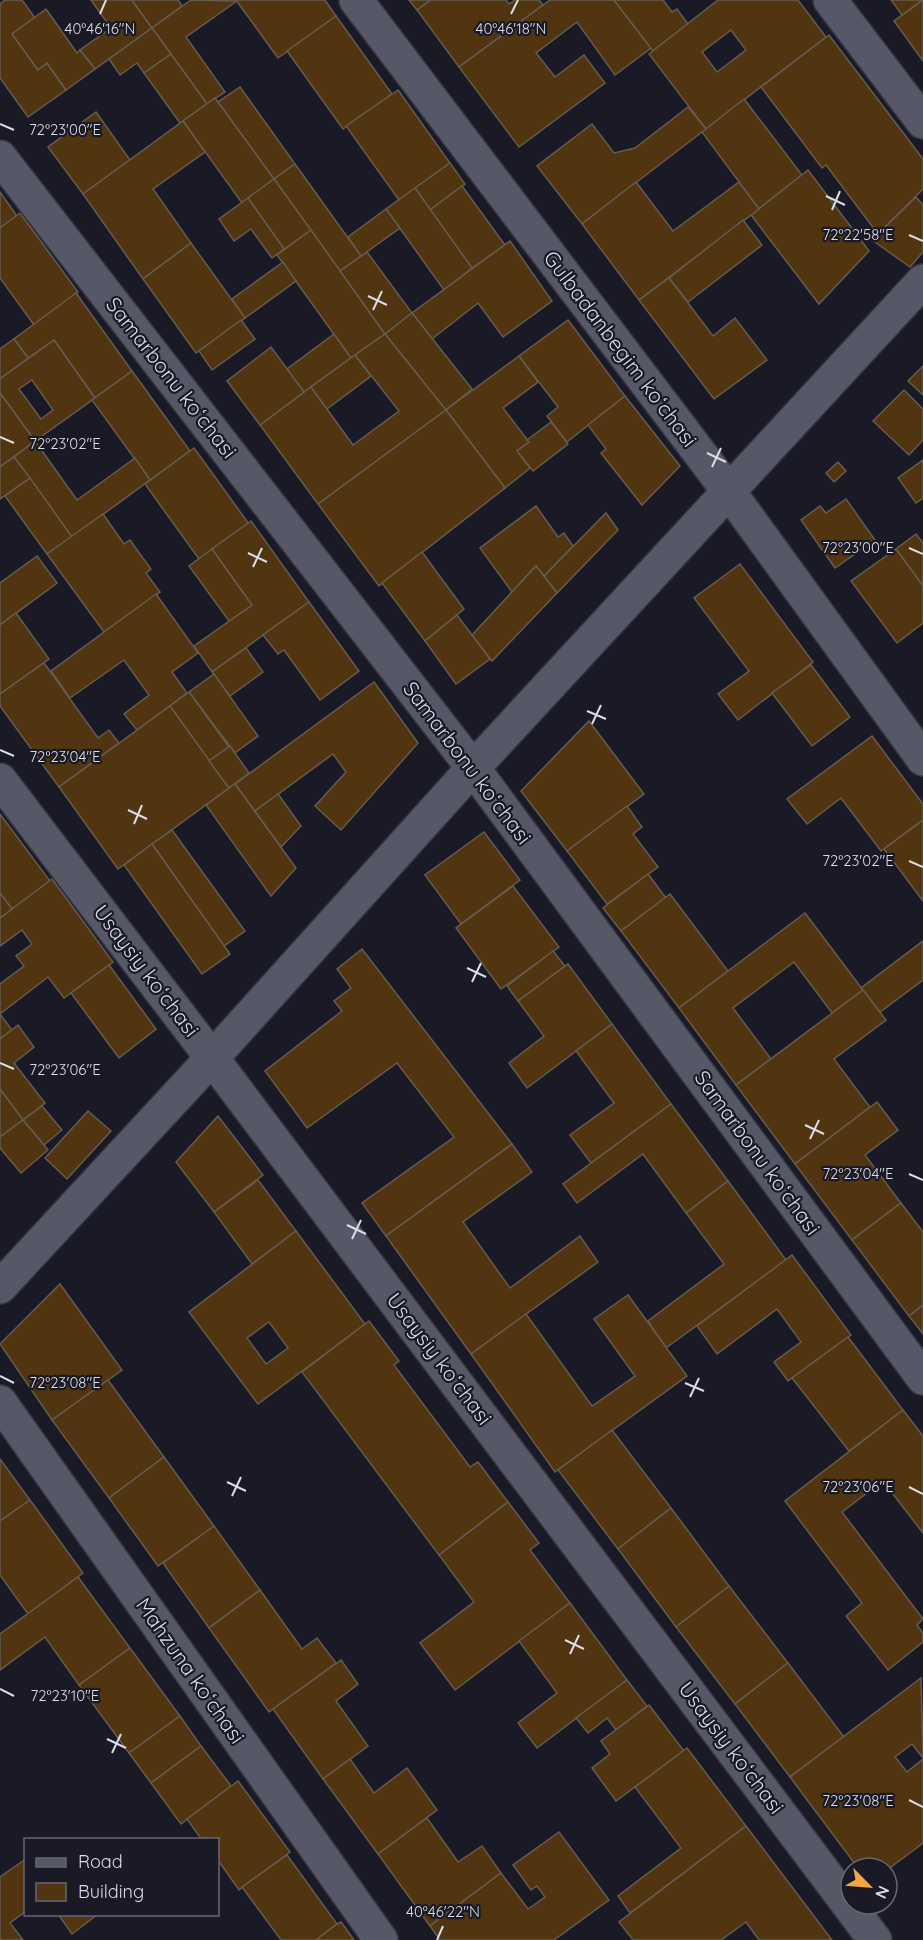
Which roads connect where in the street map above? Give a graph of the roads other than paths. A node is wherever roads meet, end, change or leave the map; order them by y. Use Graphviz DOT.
graph roads {
  1 [pos="356,0"];
  2 [pos="830,0"];
  3 [pos="923,122"];
  4 [pos="0,157"];
  5 [pos="923,281"];
  6 [pos="730,493"];
  7 [pos="923,759"];
  8 [pos="473,768"];
  9 [pos="0,780"];
  10 [pos="212,1058"];
  11 [pos="0,1287"];
  12 [pos="923,1378"];
  13 [pos="0,1402"];
  14 [pos="381,1940"];
  15 [pos="875,1940"];
  1 -- 6 [label="street, Gulbadanbegim koʻchasi"];
  2 -- 3 [label="street"];
  4 -- 8 [label="street, Samarbonu koʻchasi"];
  5 -- 6 [label="street"];
  6 -- 7 [label="street, Gulbadanbegim koʻchasi"];
  6 -- 8 [label="street"];
  8 -- 10 [label="street"];
  8 -- 12 [label="street, Samarbonu koʻchasi"];
  9 -- 10 [label="street, Usaysiy koʻchasi"];
  10 -- 11 [label="street"];
  10 -- 15 [label="street, Usaysiy koʻchasi"];
  13 -- 14 [label="street, Mahzuna koʻchasi"];
}
